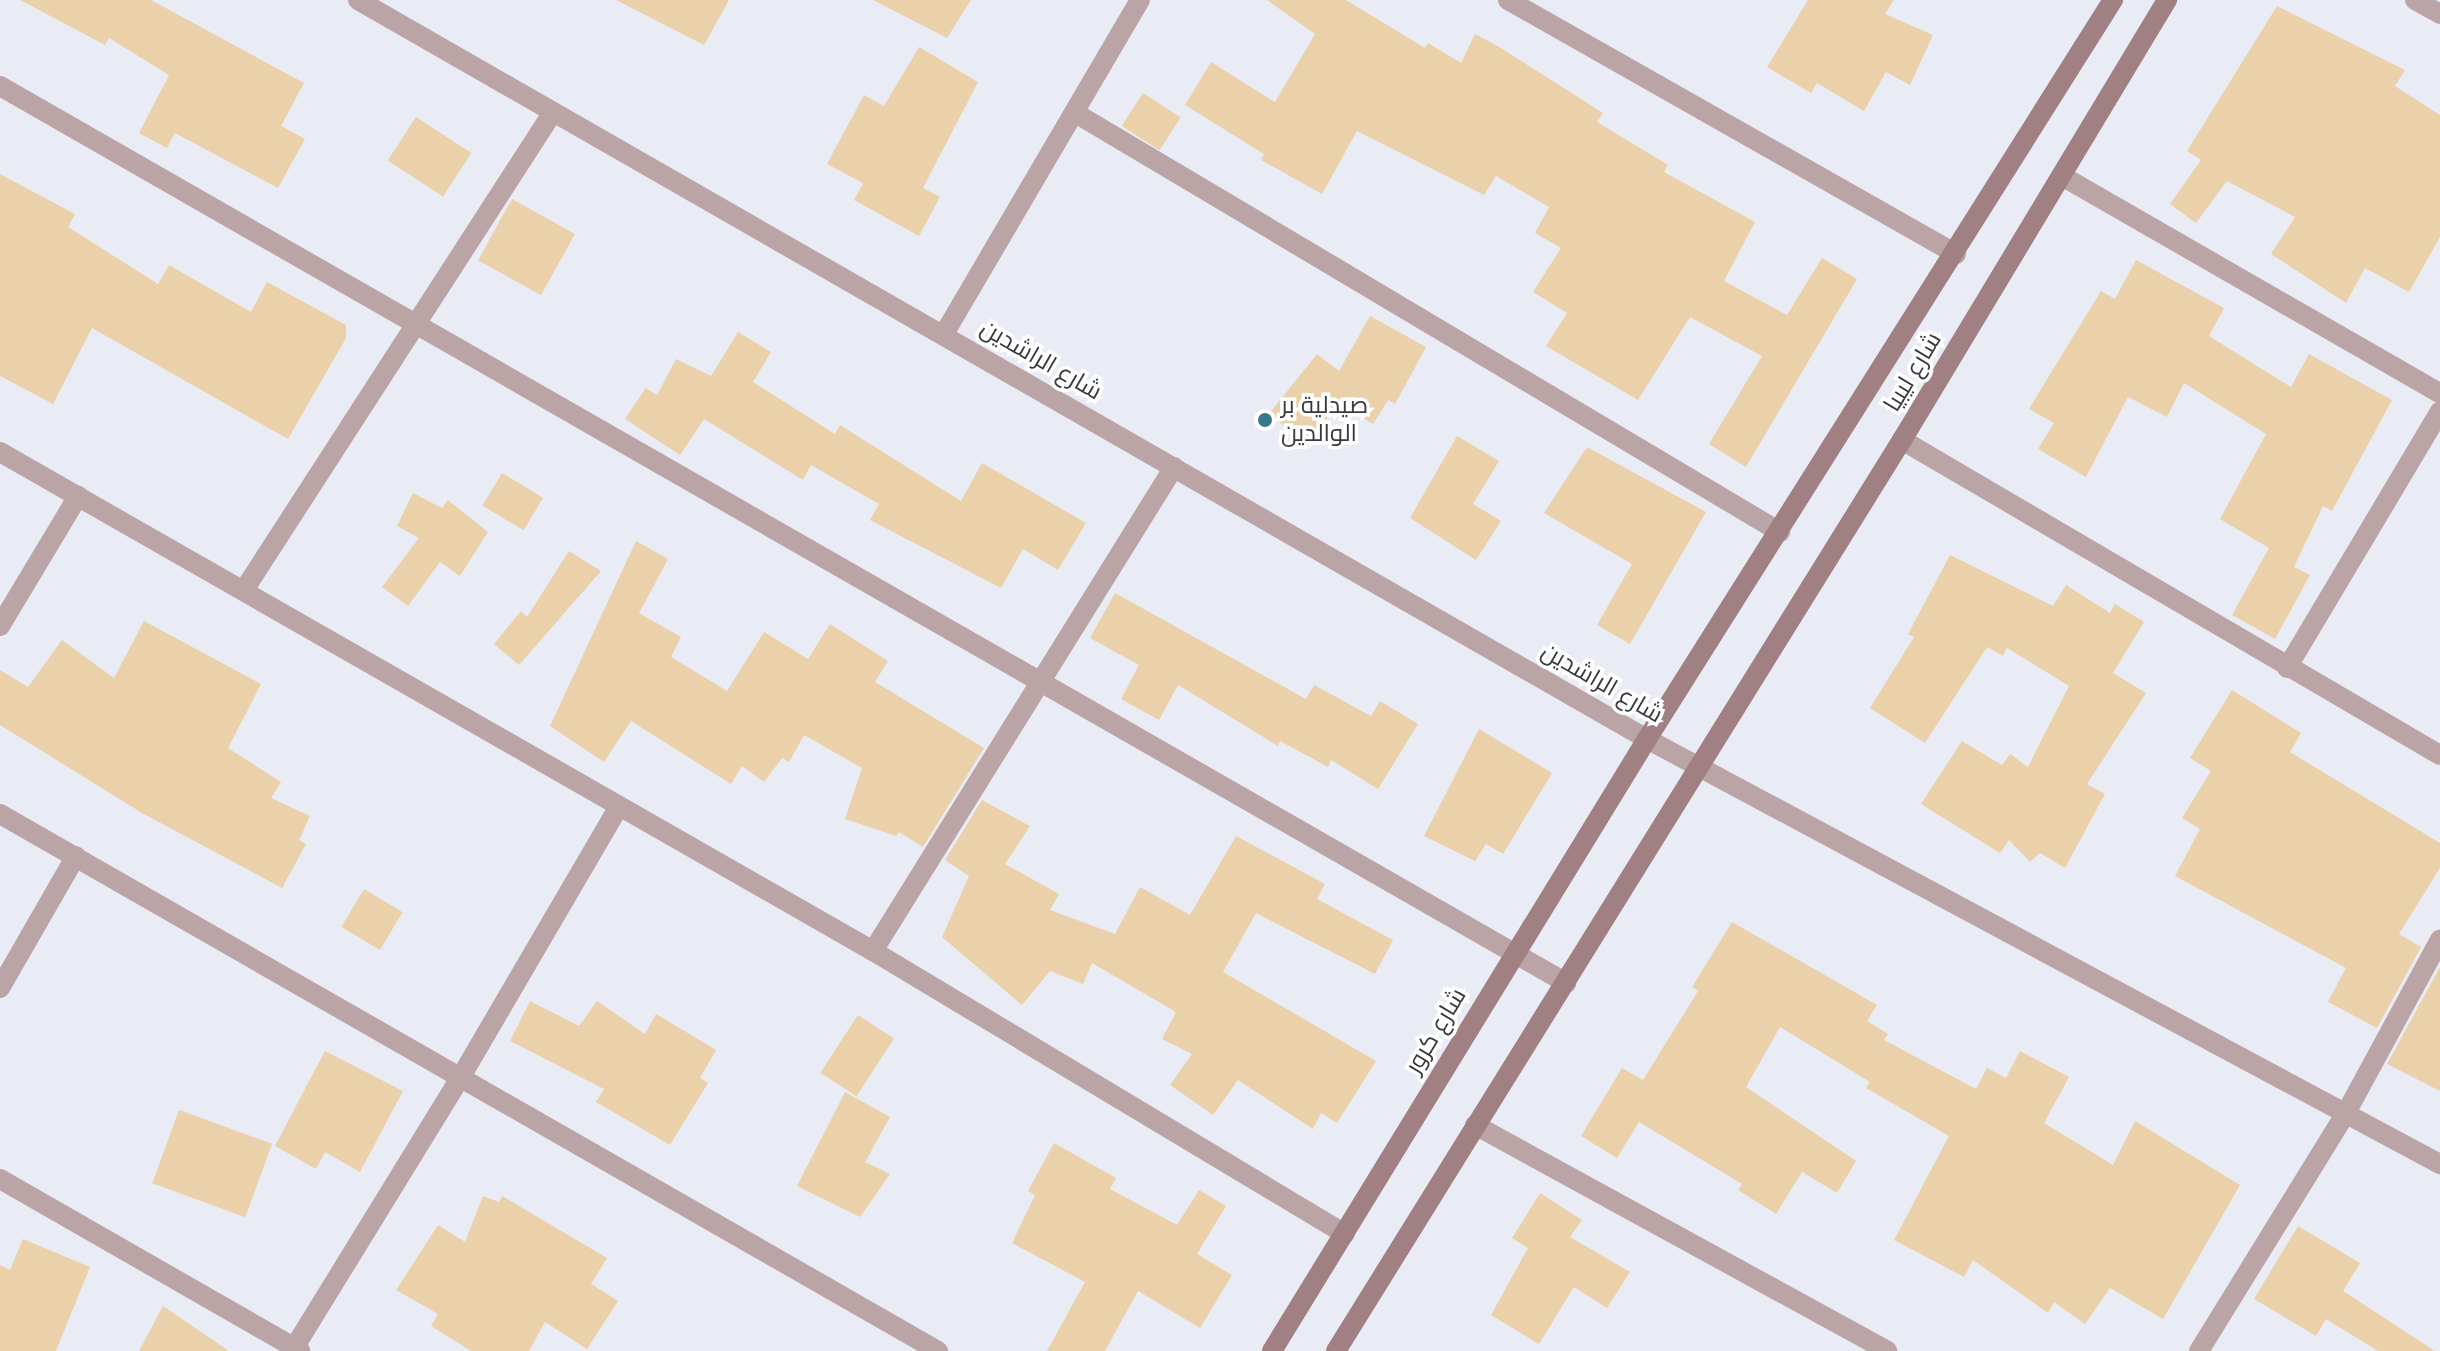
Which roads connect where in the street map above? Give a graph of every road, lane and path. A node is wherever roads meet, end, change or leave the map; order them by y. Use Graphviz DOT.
graph roads {
  1 [pos="358,0"];
  2 [pos="1508,0"];
  3 [pos="2113,0"];
  4 [pos="2167,0"];
  5 [pos="2415,0"];
  6 [pos="1135,2"];
  7 [pos="2440,14"];
  8 [pos="0,86"];
  9 [pos="553,112"];
  10 [pos="1077,114"];
  11 [pos="2062,176"];
  12 [pos="1956,254"];
  13 [pos="416,323"];
  14 [pos="944,334"];
  15 [pos="2440,393"];
  16 [pos="2440,411"];
  17 [pos="1902,440"];
  18 [pos="0,452"];
  19 [pos="1174,467"];
  20 [pos="78,496"];
  21 [pos="1780,532"];
  22 [pos="244,590"];
  23 [pos="0,626"];
  24 [pos="2287,668"];
  25 [pos="1041,682"];
  26 [pos="1647,739"];
  27 [pos="2440,755"];
  28 [pos="1697,767"];
  29 [pos="619,806"];
  30 [pos="0,814"];
  31 [pos="76,856"];
  32 [pos="2440,940"];
  33 [pos="873,951"];
  34 [pos="1513,954"];
  35 [pos="1566,983"];
  36 [pos="0,988"];
  37 [pos="462,1075"];
  38 [pos="2347,1111"];
  39 [pos="1475,1125"];
  40 [pos="2440,1164"];
  41 [pos="0,1179"];
  42 [pos="1345,1234"];
  43 [pos="297,1349"];
  44 [pos="938,1351"];
  45 [pos="1272,1351"];
  46 [pos="1336,1351"];
  47 [pos="1887,1351"];
  48 [pos="2199,1351"];
  1 -- 9 [label="street, شارع الراشدين"];
  2 -- 12 [label="street"];
  3 -- 12 [label="main road, شارع ليبيا"];
  4 -- 11 [label="main road, شارع ليبيا"];
  5 -- 7 [label="street"];
  6 -- 10 [label="street"];
  8 -- 13 [label="street"];
  9 -- 13 [label="street"];
  9 -- 14 [label="street, شارع الراشدين"];
  10 -- 14 [label="street"];
  10 -- 21 [label="street"];
  11 -- 15 [label="street"];
  11 -- 17 [label="main road, شارع ليبيا"];
  12 -- 21 [label="main road, شارع ليبيا"];
  13 -- 22 [label="street"];
  13 -- 25 [label="street"];
  14 -- 19 [label="street, شارع الراشدين"];
  16 -- 24 [label="street"];
  17 -- 24 [label="street"];
  17 -- 28 [label="main road, شارع ليبيا"];
  18 -- 20 [label="street"];
  19 -- 25 [label="street"];
  19 -- 26 [label="street, شارع الراشدين"];
  20 -- 22 [label="street"];
  20 -- 23 [label="street"];
  21 -- 26 [label="main road, شارع ليبيا"];
  22 -- 29 [label="street"];
  24 -- 27 [label="street"];
  25 -- 33 [label="street"];
  25 -- 34 [label="street"];
  26 -- 28 [label="street, شارع الراشدين"];
  26 -- 34 [label="main road, شارع كرور"];
  28 -- 35 [label="main road"];
  28 -- 38 [label="street, شارع الراشدين"];
  29 -- 33 [label="street"];
  29 -- 37 [label="street"];
  30 -- 31 [label="street"];
  31 -- 36 [label="street"];
  31 -- 37 [label="street"];
  32 -- 38 [label="street"];
  33 -- 42 [label="street"];
  34 -- 35 [label="street"];
  34 -- 42 [label="main road, شارع كرور"];
  35 -- 39 [label="main road"];
  37 -- 43 [label="street"];
  37 -- 44 [label="street"];
  38 -- 40 [label="street, شارع الراشدين"];
  38 -- 48 [label="street"];
  39 -- 46 [label="main road"];
  39 -- 47 [label="street"];
  41 -- 43 [label="street"];
  42 -- 45 [label="main road, شارع كرور"];
}
